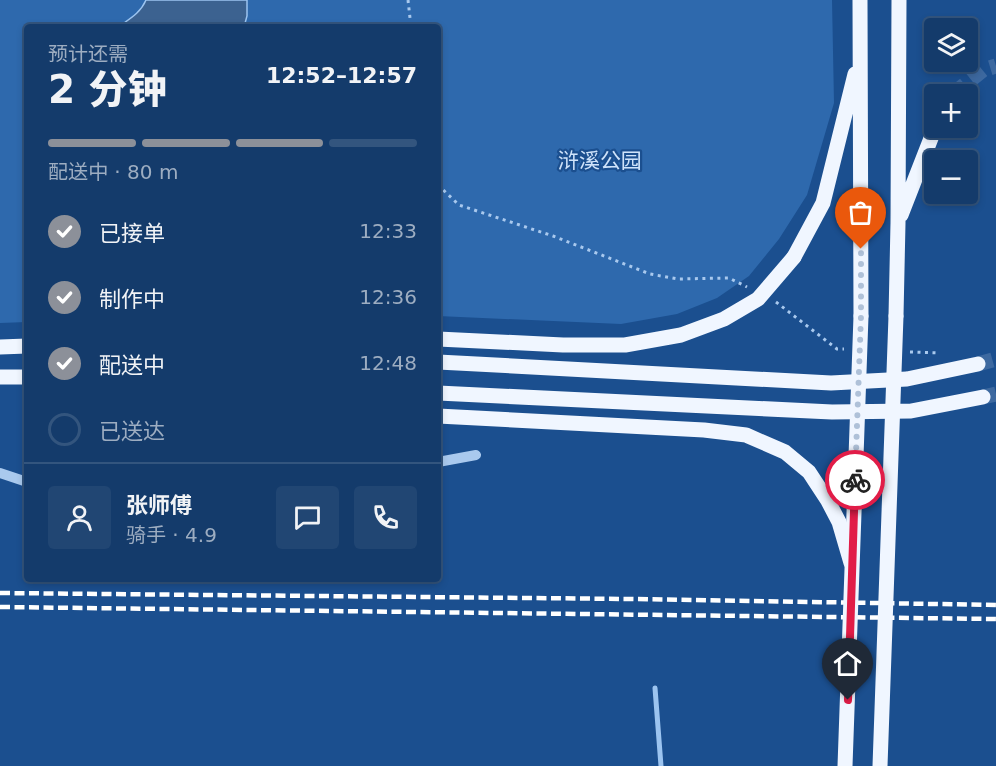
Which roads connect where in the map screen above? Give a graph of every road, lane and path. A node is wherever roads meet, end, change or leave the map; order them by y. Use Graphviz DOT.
graph roads {
  1 [pos="408,0"];
  2 [pos="860,0"];
  3 [pos="898,0"];
  4 [pos="411,24"];
  5 [pos="861,51"];
  6 [pos="931,138"];
  7 [pos="441,188"];
  8 [pos="898,223"];
  9 [pos="749,288"];
  10 [pos="768,298"];
  11 [pos="441,339"];
  12 [pos="24,346"];
  13 [pos="0,347"];
  14 [pos="848,350"];
  15 [pos="906,352"];
  16 [pos="940,353"];
  17 [pos="441,362"];
  18 [pos="978,364"];
  19 [pos="0,377"];
  20 [pos="24,377"];
  21 [pos="441,393"];
  22 [pos="983,397"];
  23 [pos="441,416"];
  24 [pos="476,455"];
  25 [pos="441,461"];
  26 [pos="0,473"];
  27 [pos="24,481"];
  28 [pos="852,567"];
  29 [pos="845,766"];
  30 [pos="880,766"];
  1 -- 4 [label="path"];
  2 -- 5 [label="main road"];
  3 -- 8 [label="main road"];
  5 -- 11 [label="main road, bridge"];
  5 -- 28 [label="main road, bridge"];
  6 -- 8 [label="main road"];
  7 -- 9 [label="path"];
  8 -- 30 [label="main road, bridge"];
  10 -- 14 [label="path"];
  12 -- 13 [label="main road"];
  15 -- 16 [label="path"];
  17 -- 18 [label="main road"];
  19 -- 20 [label="main road"];
  21 -- 22 [label="main road"];
  23 -- 28 [label="main road"];
  24 -- 25 [label="lane"];
  26 -- 27 [label="lane"];
  28 -- 29 [label="main road, bridge"];
}
